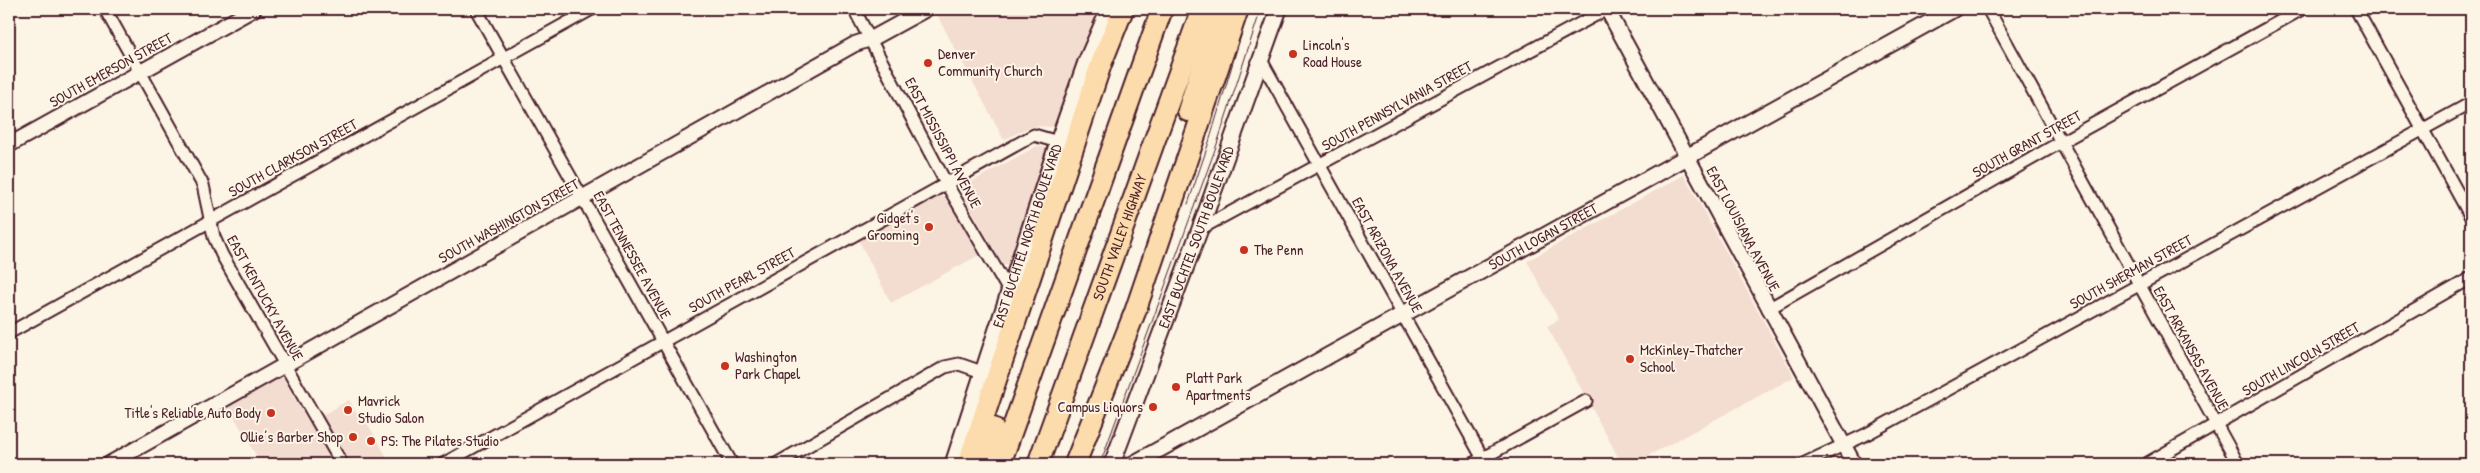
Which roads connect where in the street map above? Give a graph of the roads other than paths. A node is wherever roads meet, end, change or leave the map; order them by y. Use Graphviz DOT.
graph roads {
  1 [pos="106,9"];
  2 [pos="254,9"];
  3 [pos="476,9"];
  4 [pos="592,9"];
  5 [pos="854,9"];
  6 [pos="926,9"];
  7 [pos="1109,9"];
  8 [pos="1124,9"];
  9 [pos="1162,9"];
  10 [pos="1202,9"];
  11 [pos="1220,9"];
  12 [pos="1238,9"];
  13 [pos="1279,9"];
  14 [pos="1607,9"];
  15 [pos="1954,9"];
  16 [pos="1988,9"];
  17 [pos="2302,9"];
  18 [pos="2356,9"];
  19 [pos="870,39"];
  20 [pos="503,58"];
  21 [pos="1261,60"];
  22 [pos="140,72"];
  23 [pos="2471,103"];
  24 [pos="2423,130"];
  25 [pos="1058,142"];
  26 [pos="2061,142"];
  27 [pos="9,145"];
  28 [pos="1686,158"];
  29 [pos="1320,165"];
  30 [pos="946,183"];
  31 [pos="582,198"];
  32 [pos="2471,217"];
  33 [pos="211,221"];
  34 [pos="1200,229"];
  35 [pos="2471,278"];
  36 [pos="2139,284"];
  37 [pos="1009,291"];
  38 [pos="1768,309"];
  39 [pos="1402,313"];
  40 [pos="9,333"];
  41 [pos="662,341"];
  42 [pos="286,365"];
  43 [pos="982,372"];
  44 [pos="1586,401"];
  45 [pos="2216,426"];
  46 [pos="1843,445"];
  47 [pos="1484,461"];
  48 [pos="109,464"];
  49 [pos="342,464"];
  50 [pos="443,464"];
  51 [pos="732,464"];
  52 [pos="776,464"];
  53 [pos="952,464"];
  54 [pos="968,464"];
  55 [pos="983,464"];
  56 [pos="1000,464"];
  57 [pos="1038,464"];
  58 [pos="1071,464"];
  59 [pos="1075,464"];
  60 [pos="1112,464"];
  61 [pos="1133,464"];
  62 [pos="1472,464"];
  63 [pos="1803,464"];
  64 [pos="1854,464"];
  65 [pos="2146,464"];
  66 [pos="2238,464"];
  1 -- 22 [label="street, EAST KENTUCKY AVENUE"];
  2 -- 22 [label="street, SOUTH EMERSON STREET"];
  3 -- 20 [label="street, EAST TENNESSEE AVENUE"];
  4 -- 20 [label="street, SOUTH CLARKSON STREET"];
  5 -- 19 [label="street, EAST MISSISSIPPI AVENUE"];
  6 -- 19 [label="street, SOUTH WASHINGTON STREET"];
  7 -- 25 [label="main road, EAST BUCHTEL NORTH BOULEVARD"];
  8 -- 54 [label="highway"];
  8 -- 55 [label="highway"];
  9 -- 56 [label="highway"];
  10 -- 57 [label="highway, SOUTH VALLEY HIGHWAY"];
  11 -- 58 [label="highway"];
  12 -- 59 [label="highway"];
  13 -- 21 [label="main road, EAST BUCHTEL SOUTH BOULEVARD"];
  14 -- 28 [label="street, EAST LOUISIANA AVENUE"];
  14 -- 29 [label="street, SOUTH PENNSYLVANIA STREET"];
  15 -- 28 [label="main road, SOUTH LOGAN STREET"];
  16 -- 26 [label="street, EAST ARKANSAS AVENUE"];
  17 -- 26 [label="street, SOUTH GRANT STREET"];
  18 -- 24 [label="street"];
  19 -- 30 [label="street, EAST MISSISSIPPI AVENUE"];
  19 -- 31 [label="street, SOUTH WASHINGTON STREET"];
  20 -- 31 [label="street, EAST TENNESSEE AVENUE"];
  20 -- 33 [label="street, SOUTH CLARKSON STREET"];
  21 -- 29 [label="street, EAST ARIZONA AVENUE"];
  21 -- 34 [label="main road, EAST BUCHTEL SOUTH BOULEVARD"];
  22 -- 27 [label="street, SOUTH EMERSON STREET"];
  22 -- 33 [label="street, EAST KENTUCKY AVENUE"];
  23 -- 24 [label="street, SOUTH SHERMAN STREET"];
  24 -- 32 [label="street"];
  24 -- 36 [label="street, SOUTH SHERMAN STREET"];
  25 -- 30 [label="street, SOUTH PEARL STREET"];
  25 -- 37 [label="main road, EAST BUCHTEL NORTH BOULEVARD"];
  26 -- 36 [label="street, EAST ARKANSAS AVENUE"];
  26 -- 38 [label="street, SOUTH GRANT STREET"];
  28 -- 38 [label="street, EAST LOUISIANA AVENUE"];
  28 -- 39 [label="main road, SOUTH LOGAN STREET"];
  29 -- 34 [label="street, SOUTH PENNSYLVANIA STREET"];
  29 -- 39 [label="street, EAST ARIZONA AVENUE"];
  30 -- 37 [label="street, EAST MISSISSIPPI AVENUE"];
  30 -- 41 [label="street, SOUTH PEARL STREET"];
  31 -- 41 [label="street, EAST TENNESSEE AVENUE"];
  31 -- 42 [label="street, SOUTH WASHINGTON STREET"];
  33 -- 40 [label="street, SOUTH CLARKSON STREET"];
  33 -- 42 [label="street, EAST KENTUCKY AVENUE"];
  34 -- 60 [label="main road, EAST BUCHTEL SOUTH BOULEVARD"];
  35 -- 45 [label="street, SOUTH LINCOLN STREET"];
  36 -- 45 [label="street, EAST ARKANSAS AVENUE"];
  36 -- 46 [label="street, SOUTH SHERMAN STREET"];
  37 -- 43 [label="main road, EAST BUCHTEL NORTH BOULEVARD"];
  38 -- 46 [label="street, EAST LOUISIANA AVENUE"];
  39 -- 47 [label="street, EAST ARIZONA AVENUE"];
  39 -- 61 [label="main road, SOUTH LOGAN STREET"];
  41 -- 50 [label="street, SOUTH PEARL STREET"];
  41 -- 51 [label="street, EAST TENNESSEE AVENUE"];
  42 -- 48 [label="street, SOUTH WASHINGTON STREET"];
  42 -- 49 [label="street, EAST KENTUCKY AVENUE"];
  43 -- 52 [label="street"];
  43 -- 53 [label="main road, EAST BUCHTEL NORTH BOULEVARD"];
  44 -- 47 [label="street"];
  45 -- 65 [label="street, SOUTH LINCOLN STREET"];
  45 -- 66 [label="street, EAST ARKANSAS AVENUE"];
  46 -- 63 [label="street, SOUTH SHERMAN STREET"];
  46 -- 64 [label="street, EAST LOUISIANA AVENUE"];
  47 -- 62 [label="street"];
}
